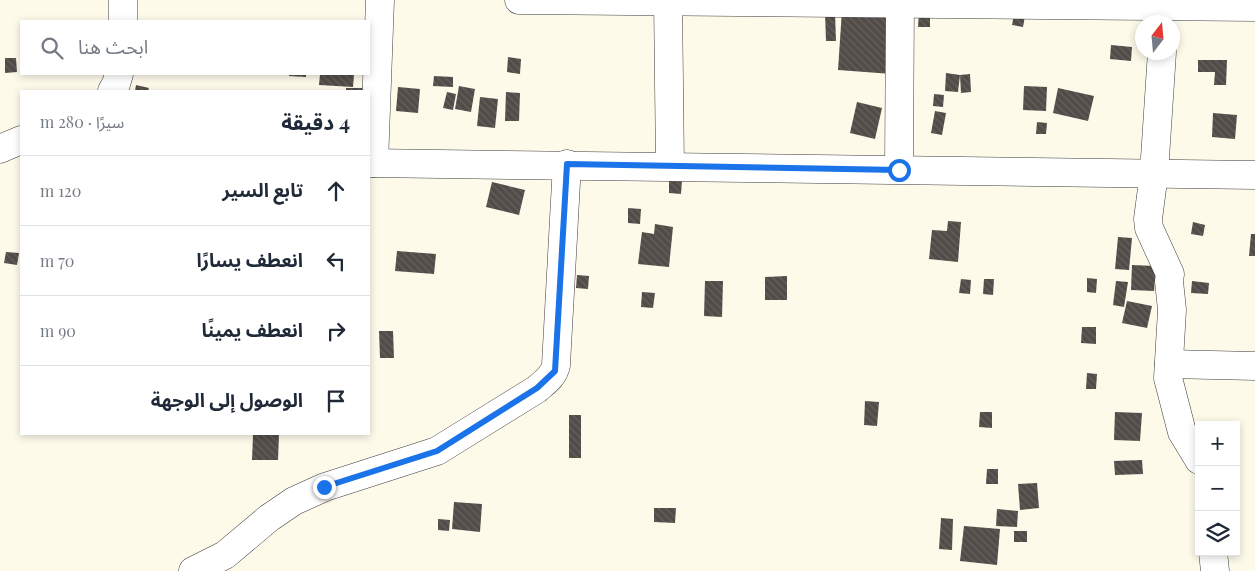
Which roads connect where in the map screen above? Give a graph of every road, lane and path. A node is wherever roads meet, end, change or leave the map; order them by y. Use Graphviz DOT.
graph roads {
  1 [pos="124,0"];
  2 [pos="380,0"];
  3 [pos="519,0"];
  4 [pos="668,1"];
  5 [pos="900,1"];
  6 [pos="1255,7"];
  7 [pos="1166,9"];
  8 [pos="122,20"];
  9 [pos="1161,60"];
  10 [pos="119,75"];
  11 [pos="113,90"];
  12 [pos="20,140"];
  13 [pos="0,149"];
  14 [pos="0,158"];
  15 [pos="20,159"];
  16 [pos="371,163"];
  17 [pos="567,164"];
  18 [pos="670,166"];
  19 [pos="899,170"];
  20 [pos="1154,173"];
  21 [pos="1255,175"];
  22 [pos="1169,364"];
  23 [pos="1255,366"];
  24 [pos="1195,453"];
  25 [pos="1213,556"];
  26 [pos="193,571"];
  27 [pos="1215,571"];
  1 -- 8 [label="street"];
  2 -- 16 [label="street"];
  3 -- 4 [label="street"];
  4 -- 5 [label="street"];
  4 -- 18 [label="street"];
  5 -- 7 [label="street"];
  5 -- 19 [label="street"];
  6 -- 7 [label="street"];
  9 -- 20 [label="street"];
  10 -- 11 [label="street"];
  12 -- 13 [label="street"];
  14 -- 15 [label="street"];
  16 -- 17 [label="street"];
  17 -- 18 [label="street"];
  17 -- 26 [label="street"];
  18 -- 19 [label="street"];
  19 -- 20 [label="street"];
  20 -- 21 [label="street"];
  20 -- 22 [label="street"];
  22 -- 23 [label="street"];
  22 -- 24 [label="street"];
  25 -- 27 [label="street"];
}
